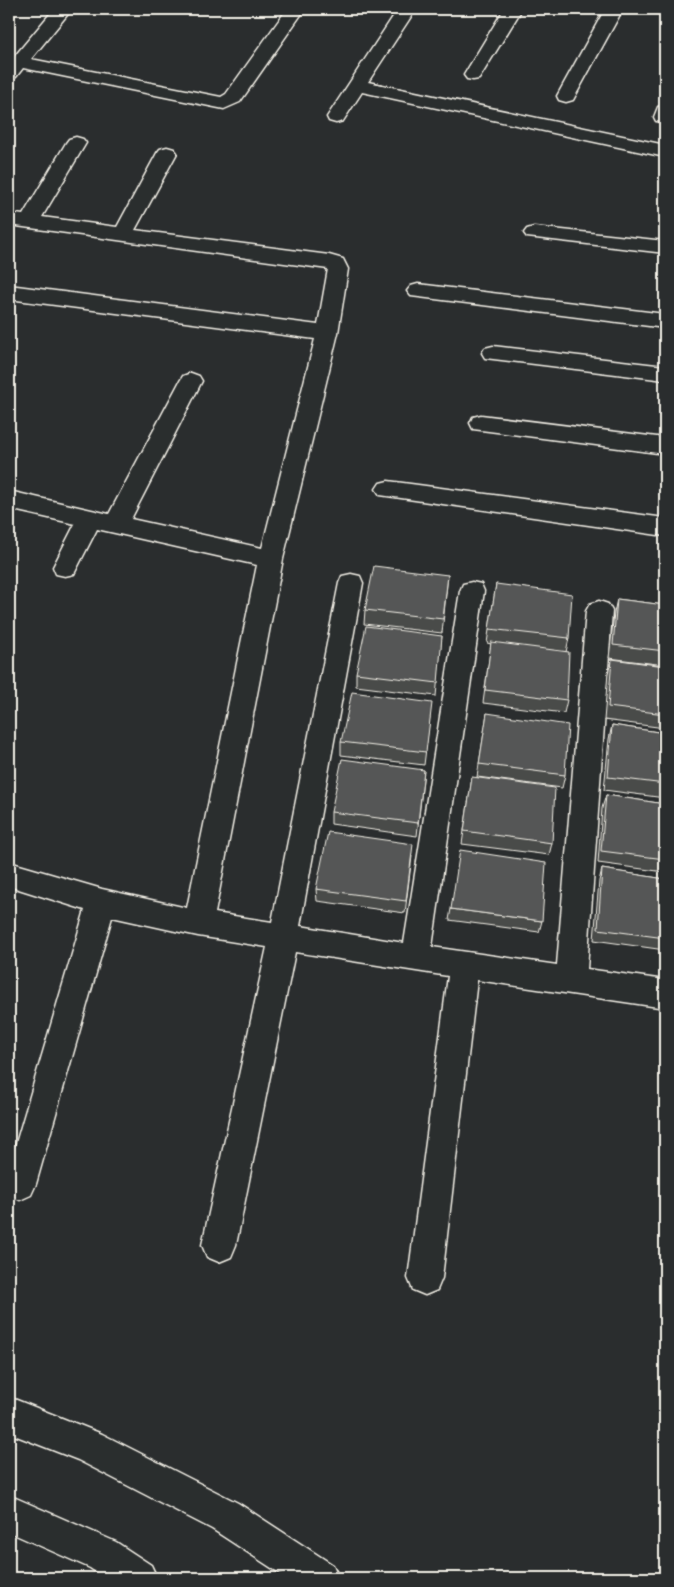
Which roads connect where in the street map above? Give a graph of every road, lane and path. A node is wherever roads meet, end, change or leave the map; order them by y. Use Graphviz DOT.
graph roads {
  1 [pos="63,9"];
  2 [pos="296,9"];
  3 [pos="407,9"];
  4 [pos="513,9"];
  5 [pos="614,9"];
  6 [pos="16,61"];
  7 [pos="473,75"];
  8 [pos="357,85"];
  9 [pos="566,96"];
  10 [pos="336,117"];
  11 [pos="76,143"];
  12 [pos="665,151"];
  13 [pos="168,153"];
  14 [pos="19,220"];
  15 [pos="534,233"];
  16 [pos="123,234"];
  17 [pos="665,247"];
  18 [pos="418,291"];
  19 [pos="9,292"];
  20 [pos="665,321"];
  21 [pos="327,333"];
  22 [pos="493,353"];
  23 [pos="665,373"];
  24 [pos="192,381"];
  25 [pos="481,423"];
  26 [pos="665,446"];
  27 [pos="388,489"];
  28 [pos="9,500"];
  29 [pos="90,518"];
  30 [pos="116,524"];
  31 [pos="665,527"];
  32 [pos="271,559"];
  33 [pos="65,567"];
  34 [pos="351,583"];
  35 [pos="472,591"];
  36 [pos="599,611"];
  37 [pos="9,874"];
  38 [pos="102,902"];
  39 [pos="198,923"];
  40 [pos="284,936"];
  41 [pos="416,958"];
  42 [pos="464,965"];
  43 [pos="571,980"];
  44 [pos="665,994"];
  45 [pos="20,1184"];
  46 [pos="219,1245"];
  47 [pos="425,1278"];
  48 [pos="9,1415"];
  49 [pos="9,1514"];
  50 [pos="138,1578"];
  51 [pos="320,1578"];
  1 -- 6 [label="street"];
  2 -- 6 [label="street"];
  3 -- 8 [label="street"];
  4 -- 7 [label="street"];
  5 -- 9 [label="street"];
  8 -- 10 [label="street"];
  8 -- 12 [label="street"];
  11 -- 14 [label="street"];
  13 -- 16 [label="street"];
  14 -- 16 [label="street"];
  15 -- 17 [label="street"];
  16 -- 21 [label="street"];
  18 -- 20 [label="street"];
  19 -- 21 [label="street"];
  21 -- 32 [label="street"];
  22 -- 23 [label="street"];
  24 -- 30 [label="street"];
  25 -- 26 [label="street"];
  27 -- 31 [label="street"];
  28 -- 29 [label="street"];
  29 -- 30 [label="street"];
  29 -- 33 [label="street"];
  30 -- 32 [label="street"];
  32 -- 39 [label="street"];
  34 -- 40 [label="street"];
  35 -- 41 [label="street"];
  36 -- 43 [label="street"];
  37 -- 38 [label="street"];
  38 -- 39 [label="street"];
  38 -- 45 [label="street"];
  39 -- 40 [label="street"];
  40 -- 41 [label="street"];
  40 -- 46 [label="street"];
  41 -- 42 [label="street"];
  42 -- 43 [label="street"];
  42 -- 47 [label="street"];
  43 -- 44 [label="street"];
  48 -- 51 [label="street"];
  49 -- 50 [label="street"];
}
